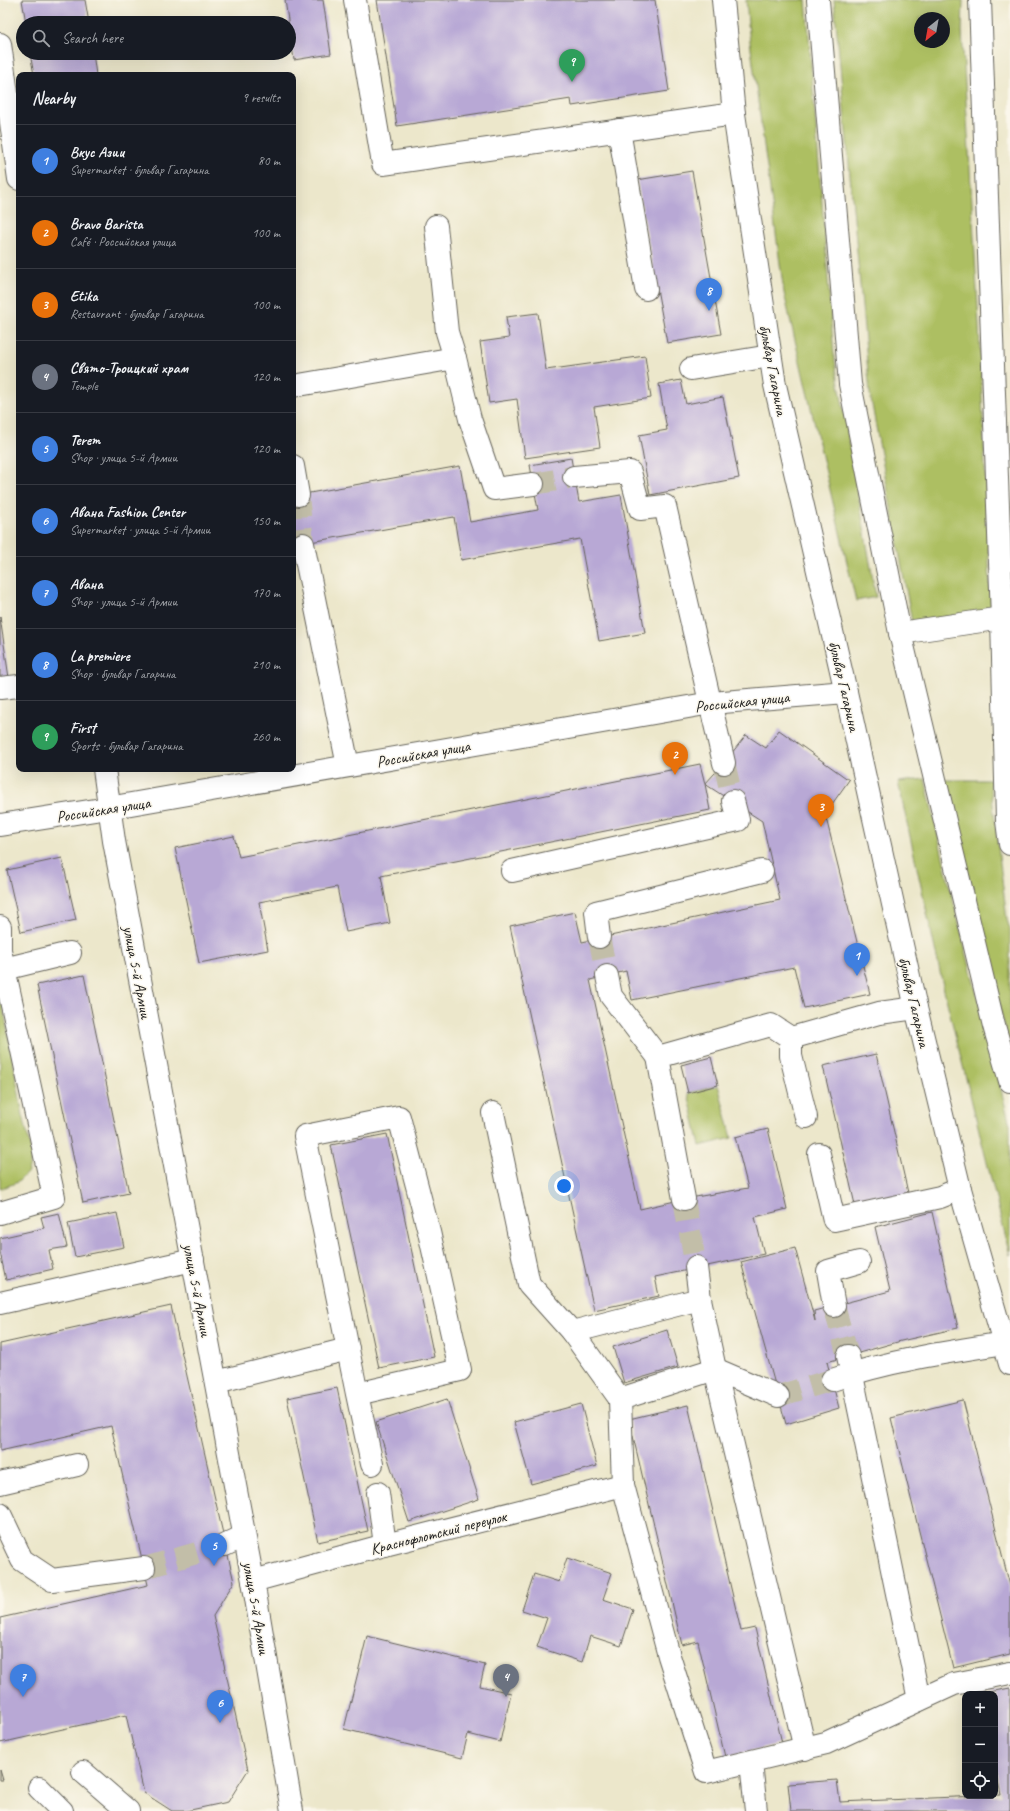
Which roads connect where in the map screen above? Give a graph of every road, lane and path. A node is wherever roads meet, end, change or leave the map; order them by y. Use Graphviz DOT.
graph roads {
  1 [pos="356,0"];
  2 [pos="723,0"];
  3 [pos="818,0"];
  4 [pos="980,0"];
  5 [pos="0,44"];
  6 [pos="734,114"];
  7 [pos="619,130"];
  8 [pos="16,158"];
  9 [pos="436,226"];
  10 [pos="646,289"];
  11 [pos="770,356"];
  12 [pos="454,358"];
  13 [pos="691,369"];
  14 [pos="296,385"];
  15 [pos="574,477"];
  16 [pos="296,483"];
  17 [pos="533,484"];
  18 [pos="298,495"];
  19 [pos="303,544"];
  20 [pos="1002,618"];
  21 [pos="900,633"];
  22 [pos="16,686"];
  23 [pos="0,688"];
  24 [pos="846,692"];
  25 [pos="711,702"];
  26 [pos="724,763"];
  27 [pos="348,766"];
  28 [pos="104,772"];
  29 [pos="734,801"];
  30 [pos="108,808"];
  31 [pos="0,825"];
  32 [pos="1010,844"];
  33 [pos="512,871"];
  34 [pos="762,871"];
  35 [pos="0,927"];
  36 [pos="599,938"];
  37 [pos="70,953"];
  38 [pos="2,957"];
  39 [pos="607,976"];
  40 [pos="916,1008"];
  41 [pos="791,1038"];
  42 [pos="658,1057"];
  43 [pos="1010,1081"];
  44 [pos="493,1113"];
  45 [pos="806,1117"];
  46 [pos="819,1154"];
  47 [pos="960,1189"];
  48 [pos="684,1199"];
  49 [pos="0,1213"];
  50 [pos="193,1260"];
  51 [pos="859,1262"];
  52 [pos="696,1267"];
  53 [pos="700,1299"];
  54 [pos="0,1303"];
  55 [pos="834,1306"];
  56 [pos="572,1332"];
  57 [pos="348,1349"];
  58 [pos="1008,1354"];
  59 [pos="715,1369"];
  60 [pos="216,1382"];
  61 [pos="357,1394"];
  62 [pos="778,1396"];
  63 [pos="620,1399"];
  64 [pos="372,1464"];
  65 [pos="77,1465"];
  66 [pos="0,1483"];
  67 [pos="623,1485"];
  68 [pos="378,1493"];
  69 [pos="0,1514"];
  70 [pos="385,1544"];
  71 [pos="144,1568"];
  72 [pos="253,1581"];
  73 [pos="1010,1673"];
  74 [pos="920,1700"];
  75 [pos="805,1749"];
  76 [pos="750,1762"];
  77 [pos="83,1772"];
  78 [pos="39,1788"];
  79 [pos="62,1811"];
  80 [pos="128,1811"];
  81 [pos="292,1811"];
  82 [pos="756,1811"];
  1 -- 7 [label="street"];
  2 -- 6 [label="street, бульвар Гагарина"];
  3 -- 21 [label="street"];
  4 -- 20 [label="street"];
  5 -- 8 [label="street"];
  6 -- 7 [label="street"];
  6 -- 11 [label="street, бульвар Гагарина"];
  7 -- 10 [label="street"];
  9 -- 12 [label="street"];
  11 -- 13 [label="street"];
  11 -- 24 [label="street, бульвар Гагарина"];
  12 -- 14 [label="street"];
  12 -- 17 [label="street"];
  15 -- 25 [label="street"];
  16 -- 18 [label="street"];
  19 -- 27 [label="street"];
  20 -- 21 [label="street"];
  20 -- 32 [label="street"];
  21 -- 43 [label="street"];
  22 -- 23 [label="street"];
  24 -- 25 [label="street, Российская улица"];
  24 -- 40 [label="street, бульвар Гагарина"];
  25 -- 26 [label="street"];
  25 -- 27 [label="street, Российская улица"];
  27 -- 30 [label="street, Российская улица"];
  28 -- 30 [label="street, улица 5-й Армии"];
  29 -- 33 [label="street"];
  30 -- 31 [label="street, Российская улица"];
  30 -- 50 [label="street, улица 5-й Армии"];
  34 -- 36 [label="street"];
  35 -- 38 [label="street"];
  37 -- 38 [label="street"];
  38 -- 49 [label="street"];
  39 -- 42 [label="street"];
  40 -- 41 [label="street"];
  40 -- 47 [label="street, бульвар Гагарина"];
  41 -- 42 [label="street"];
  41 -- 45 [label="street"];
  42 -- 48 [label="street"];
  44 -- 56 [label="street"];
  46 -- 47 [label="street"];
  47 -- 58 [label="street, бульвар Гагарина"];
  50 -- 54 [label="street"];
  50 -- 60 [label="street, улица 5-й Армии"];
  51 -- 55 [label="street"];
  52 -- 53 [label="street"];
  53 -- 56 [label="street"];
  53 -- 59 [label="street"];
  56 -- 63 [label="street"];
  57 -- 60 [label="street"];
  57 -- 61 [label="street"];
  57 -- 61 [label="street"];
  58 -- 74 [label="street"];
  59 -- 62 [label="street"];
  59 -- 63 [label="street"];
  59 -- 75 [label="street"];
  60 -- 72 [label="street, улица 5-й Армии"];
  61 -- 64 [label="street"];
  63 -- 67 [label="street"];
  65 -- 66 [label="street"];
  67 -- 70 [label="street, Краснофлотский переулок"];
  67 -- 76 [label="street"];
  68 -- 70 [label="street"];
  69 -- 71 [label="street"];
  70 -- 72 [label="street, Краснофлотский переулок"];
  72 -- 81 [label="street, улица 5-й Армии"];
  73 -- 74 [label="street"];
  74 -- 75 [label="street"];
  75 -- 76 [label="street"];
  76 -- 82 [label="street"];
  77 -- 80 [label="street"];
  78 -- 79 [label="street"];
}
